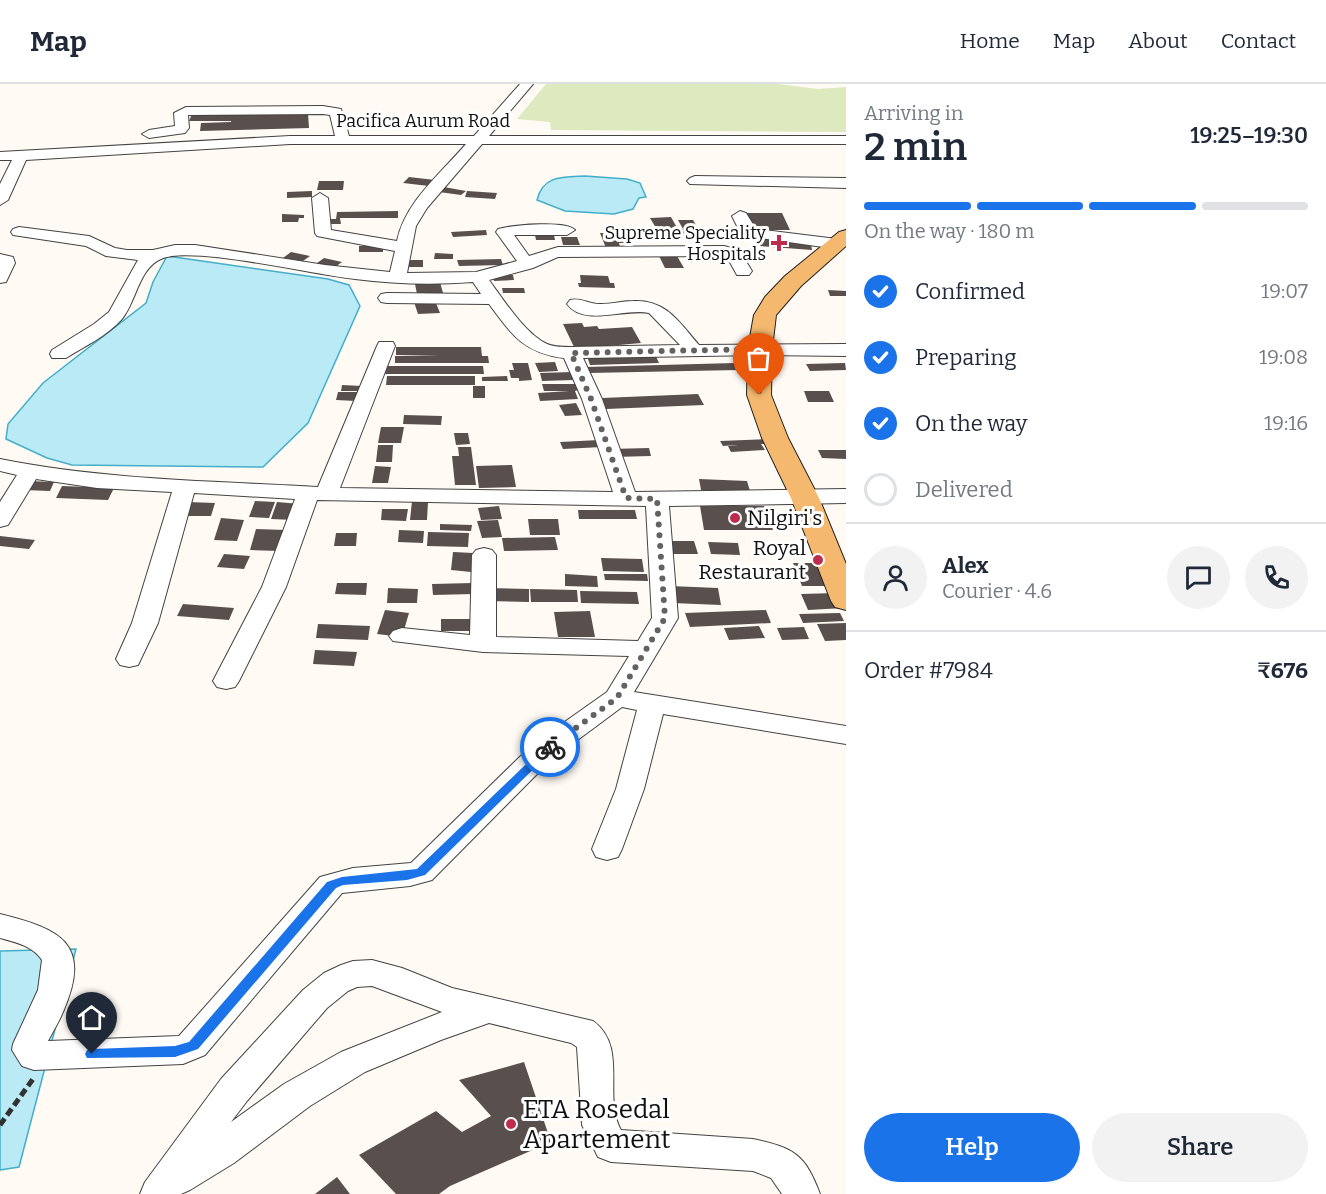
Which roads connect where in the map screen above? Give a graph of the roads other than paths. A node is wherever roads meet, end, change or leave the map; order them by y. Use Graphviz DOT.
graph roads {
  1 [pos="527,84"];
  2 [pos="138,134"];
  3 [pos="846,135"];
  4 [pos="342,136"];
  5 [pos="481,138"];
  6 [pos="846,140"];
  7 [pos="0,150"];
  8 [pos="51,153"];
  9 [pos="0,156"];
  10 [pos="21,156"];
  11 [pos="695,181"];
  12 [pos="846,183"];
  13 [pos="320,198"];
  14 [pos="0,200"];
  15 [pos="740,216"];
  16 [pos="567,230"];
  17 [pos="19,232"];
  18 [pos="843,243"];
  19 [pos="402,247"];
  20 [pos="153,255"];
  21 [pos="0,259"];
  22 [pos="527,264"];
  23 [pos="743,271"];
  24 [pos="478,277"];
  25 [pos="0,278"];
  26 [pos="397,279"];
  27 [pos="387,298"];
  28 [pos="495,299"];
  29 [pos="576,304"];
  30 [pos="386,346"];
  31 [pos="766,349"];
  32 [pos="694,350"];
  33 [pos="846,350"];
  34 [pos="571,353"];
  35 [pos="59,354"];
  36 [pos="0,465"];
  37 [pos="30,471"];
  38 [pos="185,485"];
  39 [pos="317,494"];
  40 [pos="826,497"];
  41 [pos="626,498"];
  42 [pos="657,499"];
  43 [pos="0,520"];
  44 [pos="846,543"];
  45 [pos="484,555"];
  46 [pos="846,601"];
  47 [pos="402,636"];
  48 [pos="483,644"];
  49 [pos="648,649"];
  50 [pos="129,659"];
  51 [pos="226,681"];
  52 [pos="617,698"];
  53 [pos="652,704"];
  54 [pos="846,735"];
  55 [pos="607,849"];
  56 [pos="0,926"];
  57 [pos="488,1010"];
  58 [pos="164,1188"];
  59 [pos="801,1194"];
  1 -- 5 [label="street"];
  2 -- 4 [label="street"];
  3 -- 5 [label="street, Pacifica Aurum Road"];
  4 -- 5 [label="street, Pacifica Aurum Road"];
  4 -- 8 [label="street, Pacifica Aurum Road"];
  5 -- 6 [label="street, Pacifica Aurum Road"];
  5 -- 8 [label="street, Pacifica Aurum Road"];
  5 -- 19 [label="street"];
  7 -- 8 [label="street, Pacifica Aurum Road"];
  8 -- 10 [label="street, Pacifica Aurum Road"];
  9 -- 10 [label="street, Pacifica Aurum Road"];
  10 -- 14 [label="street"];
  11 -- 12 [label="street"];
  13 -- 19 [label="street"];
  15 -- 18 [label="street"];
  16 -- 22 [label="street"];
  17 -- 20 [label="street"];
  18 -- 31 [label="main road"];
  19 -- 26 [label="street"];
  20 -- 26 [label="street"];
  20 -- 35 [label="street"];
  21 -- 25 [label="street"];
  22 -- 23 [label="street"];
  22 -- 24 [label="street"];
  24 -- 26 [label="street"];
  24 -- 28 [label="street"];
  27 -- 28 [label="street"];
  28 -- 34 [label="street"];
  29 -- 32 [label="street"];
  30 -- 39 [label="street"];
  31 -- 32 [label="street"];
  31 -- 33 [label="street"];
  31 -- 40 [label="main road"];
  32 -- 34 [label="street"];
  34 -- 41 [label="street"];
  36 -- 37 [label="street"];
  37 -- 38 [label="street"];
  37 -- 43 [label="street"];
  38 -- 39 [label="street"];
  38 -- 50 [label="street"];
  39 -- 41 [label="street"];
  39 -- 51 [label="street"];
  40 -- 42 [label="street"];
  40 -- 44 [label="main road"];
  40 -- 46 [label="main road"];
  41 -- 42 [label="street"];
  42 -- 49 [label="street"];
  45 -- 48 [label="street"];
  47 -- 48 [label="street"];
  48 -- 49 [label="street"];
  49 -- 52 [label="street"];
  52 -- 53 [label="street"];
  52 -- 56 [label="street"];
  53 -- 54 [label="street"];
  53 -- 55 [label="street"];
  57 -- 58 [label="street"];
  57 -- 58 [label="street"];
  57 -- 59 [label="street"];
}
